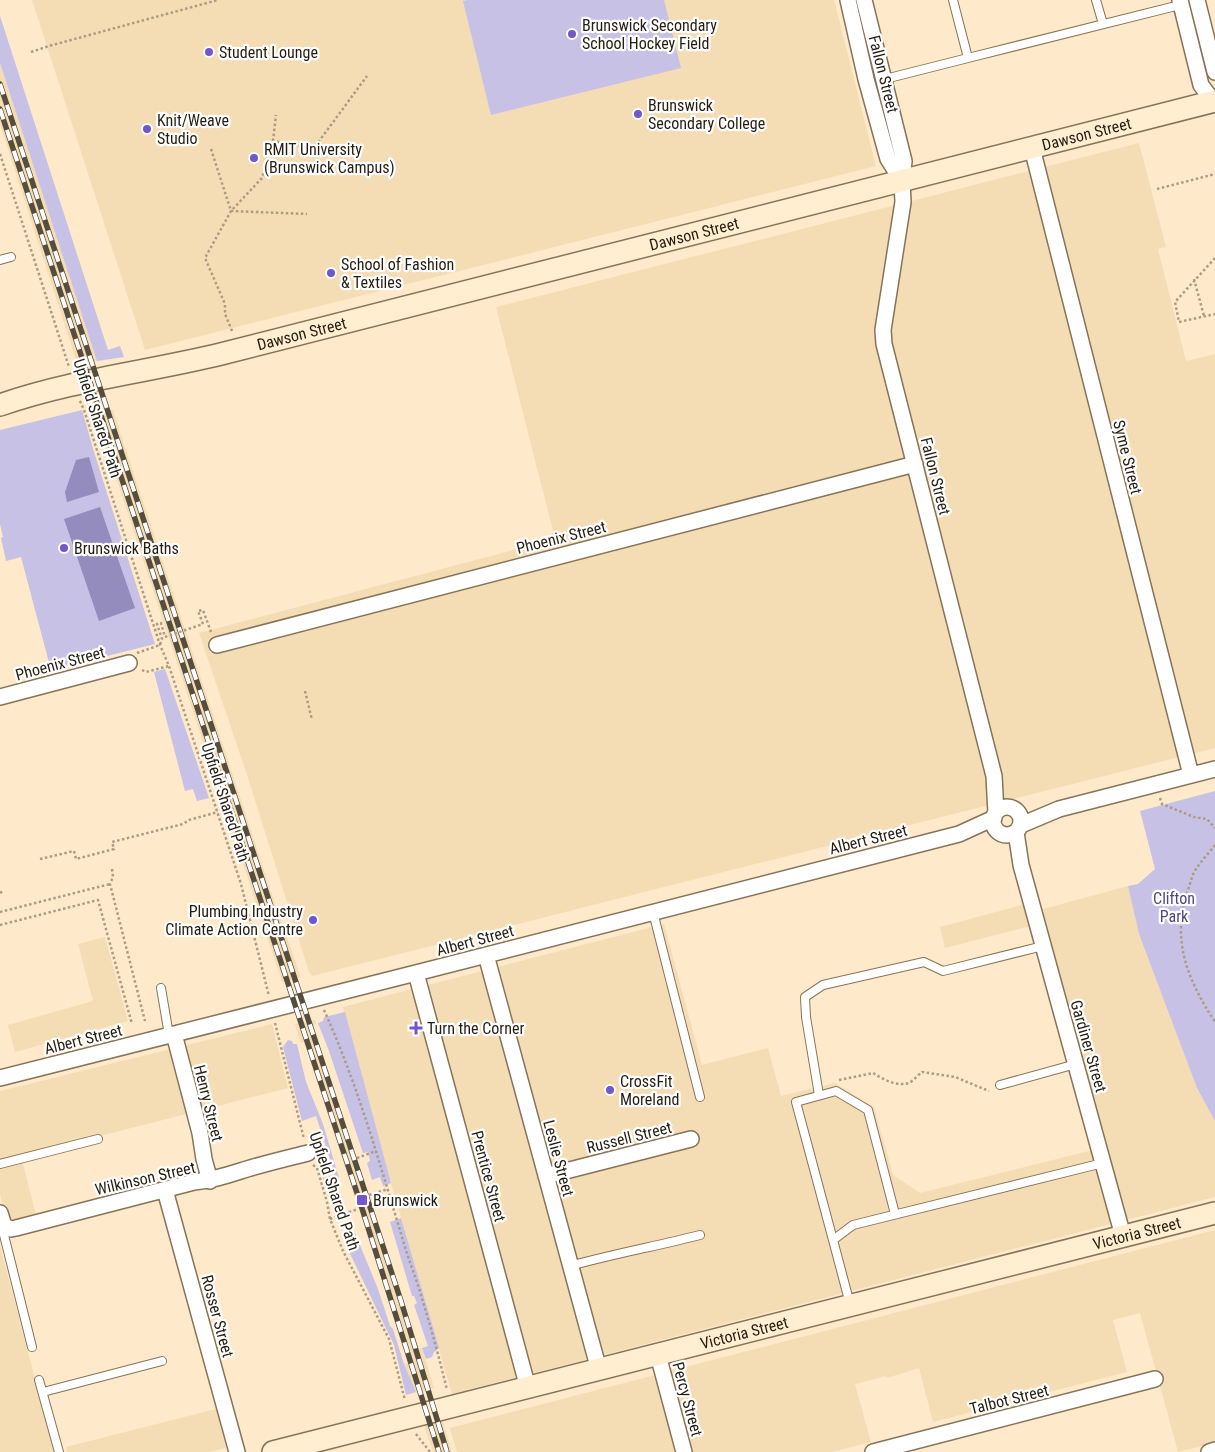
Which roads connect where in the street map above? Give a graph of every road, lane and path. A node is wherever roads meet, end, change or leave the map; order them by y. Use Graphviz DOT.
graph roads {
  1 [pos="218,0"];
  2 [pos="864,0"];
  3 [pos="953,0"];
  4 [pos="1096,0"];
  5 [pos="1198,0"];
  6 [pos="850,1"];
  7 [pos="1180,2"];
  8 [pos="1103,24"];
  9 [pos="31,52"];
  10 [pos="968,58"];
  11 [pos="1215,72"];
  12 [pos="367,76"];
  13 [pos="885,79"];
  14 [pos="1215,100"];
  15 [pos="276,116"];
  16 [pos="273,141"];
  17 [pos="211,148"];
  18 [pos="1032,148"];
  19 [pos="0,154"];
  20 [pos="1215,174"];
  21 [pos="902,181"];
  22 [pos="1156,189"];
  23 [pos="231,211"];
  24 [pos="307,214"];
  25 [pos="11,257"];
  26 [pos="1215,258"];
  27 [pos="0,260"];
  28 [pos="1194,279"];
  29 [pos="1215,314"];
  30 [pos="1204,316"];
  31 [pos="232,331"];
  32 [pos="76,391"];
  33 [pos="0,405"];
  34 [pos="0,414"];
  35 [pos="915,464"];
  36 [pos="208,623"];
  37 [pos="160,645"];
  38 [pos="217,645"];
  39 [pos="129,663"];
  40 [pos="169,666"];
  41 [pos="305,692"];
  42 [pos="0,697"];
  43 [pos="312,720"];
  44 [pos="1215,769"];
  45 [pos="1191,775"];
  46 [pos="1155,784"];
  47 [pos="218,812"];
  48 [pos="1007,822"];
  49 [pos="1215,828"];
  50 [pos="1215,845"];
  51 [pos="107,850"];
  52 [pos="108,856"];
  53 [pos="40,859"];
  54 [pos="112,870"];
  55 [pos="110,884"];
  56 [pos="4,890"];
  57 [pos="0,894"];
  58 [pos="0,912"];
  59 [pos="653,912"];
  60 [pos="0,924"];
  61 [pos="1043,946"];
  62 [pos="486,955"];
  63 [pos="416,973"];
  64 [pos="160,988"];
  65 [pos="319,998"];
  66 [pos="272,1009"];
  67 [pos="145,1021"];
  68 [pos="1215,1022"];
  69 [pos="132,1024"];
  70 [pos="171,1034"];
  71 [pos="1076,1064"];
  72 [pos="0,1078"];
  73 [pos="816,1080"];
  74 [pos="1000,1085"];
  75 [pos="990,1091"];
  76 [pos="819,1095"];
  77 [pos="700,1097"];
  78 [pos="98,1139"];
  79 [pos="691,1139"];
  80 [pos="376,1151"];
  81 [pos="308,1153"];
  82 [pos="357,1158"];
  83 [pos="1104,1163"];
  84 [pos="0,1164"];
  85 [pos="546,1176"];
  86 [pos="210,1181"];
  87 [pos="388,1189"];
  88 [pos="165,1190"];
  89 [pos="369,1195"];
  90 [pos="358,1209"];
  91 [pos="1215,1213"];
  92 [pos="895,1214"];
  93 [pos="2,1219"];
  94 [pos="330,1219"];
  95 [pos="700,1235"];
  96 [pos="1123,1236"];
  97 [pos="833,1240"];
  98 [pos="570,1266"];
  99 [pos="850,1306"];
  100 [pos="32,1347"];
  101 [pos="658,1355"];
  102 [pos="162,1360"];
  103 [pos="599,1370"];
  104 [pos="1155,1379"];
  105 [pos="40,1380"];
  106 [pos="528,1388"];
  107 [pos="43,1392"];
  108 [pos="452,1407"];
  109 [pos="409,1419"];
  110 [pos="1215,1450"];
  111 [pos="284,1451"];
  112 [pos="59,1452"];
  113 [pos="237,1452"];
  114 [pos="430,1452"];
  115 [pos="684,1452"];
  116 [pos="872,1452"];
  117 [pos="1209,1452"];
  1 -- 9 [label="path"];
  2 -- 13 [label="street, Fallon Street"];
  3 -- 10 [label="lane"];
  4 -- 8 [label="lane"];
  5 -- 7 [label="lane"];
  5 -- 11 [label="street"];
  6 -- 21 [label="street, Fallon Street"];
  7 -- 8 [label="lane"];
  7 -- 14 [label="street"];
  8 -- 10 [label="lane"];
  10 -- 13 [label="lane"];
  12 -- 16 [label="path"];
  13 -- 21 [label="street, Fallon Street"];
  14 -- 18 [label="street, Dawson Street"];
  15 -- 16 [label="path"];
  16 -- 23 [label="path"];
  17 -- 23 [label="path"];
  18 -- 21 [label="street, Dawson Street"];
  18 -- 45 [label="street, Syme Street"];
  19 -- 32 [label="path, Upfield Shared Path"];
  20 -- 22 [label="path"];
  21 -- 32 [label="street, Dawson Street"];
  21 -- 35 [label="street, Fallon Street"];
  23 -- 24 [label="path"];
  23 -- 31 [label="path"];
  25 -- 27 [label="lane"];
  26 -- 28 [label="path"];
  28 -- 30 [label="path"];
  28 -- 30 [label="path"];
  29 -- 30 [label="path"];
  32 -- 33 [label="street, Dawson Street"];
  32 -- 34 [label="street, Dawson Street"];
  32 -- 37 [label="path, Upfield Shared Path"];
  35 -- 38 [label="street, Phoenix Street"];
  35 -- 48 [label="street, Fallon Street"];
  36 -- 37 [label="path, bridge"];
  37 -- 39 [label="path"];
  37 -- 40 [label="path, Upfield Shared Path"];
  39 -- 40 [label="path"];
  39 -- 42 [label="street, Phoenix Street"];
  40 -- 47 [label="path, Upfield Shared Path"];
  41 -- 43 [label="path"];
  44 -- 45 [label="street, Albert Street"];
  45 -- 46 [label="street, Albert Street"];
  46 -- 48 [label="street, Albert Street"];
  46 -- 49 [label="path"];
  47 -- 51 [label="path"];
  47 -- 66 [label="path, Upfield Shared Path"];
  48 -- 59 [label="street, Albert Street"];
  48 -- 61 [label="street, Gardiner Street"];
  50 -- 68 [label="path"];
  51 -- 52 [label="path"];
  51 -- 53 [label="path"];
  54 -- 55 [label="path"];
  55 -- 58 [label="path"];
  55 -- 67 [label="path"];
  56 -- 57 [label="path"];
  59 -- 62 [label="street, Albert Street"];
  59 -- 77 [label="lane"];
  60 -- 69 [label="path"];
  61 -- 71 [label="street, Gardiner Street"];
  61 -- 73 [label="lane"];
  62 -- 63 [label="street, Albert Street"];
  62 -- 85 [label="street, Leslie Street"];
  63 -- 65 [label="street, Albert Street"];
  63 -- 106 [label="street, Prentice Street"];
  64 -- 70 [label="lane"];
  65 -- 66 [label="street, Albert Street"];
  65 -- 80 [label="path"];
  66 -- 70 [label="street, Albert Street"];
  66 -- 81 [label="path, Upfield Shared Path"];
  70 -- 72 [label="street, Albert Street"];
  70 -- 86 [label="street, Henry Street"];
  71 -- 74 [label="lane"];
  71 -- 83 [label="street, Gardiner Street"];
  73 -- 75 [label="path"];
  73 -- 76 [label="lane"];
  76 -- 92 [label="lane"];
  76 -- 97 [label="lane"];
  78 -- 84 [label="lane"];
  79 -- 85 [label="street, Russell Street"];
  80 -- 82 [label="path"];
  80 -- 87 [label="path"];
  81 -- 86 [label="street, Wilkinson Street"];
  81 -- 94 [label="path, Upfield Shared Path"];
  83 -- 92 [label="lane"];
  83 -- 96 [label="street, Gardiner Street"];
  85 -- 98 [label="street, Leslie Street"];
  86 -- 88 [label="street, Wilkinson Street"];
  87 -- 89 [label="path"];
  87 -- 108 [label="path"];
  88 -- 93 [label="street, Wilkinson Street"];
  88 -- 113 [label="street, Rosser Street"];
  90 -- 94 [label="path"];
  91 -- 96 [label="street, Victoria Street"];
  92 -- 97 [label="lane"];
  93 -- 100 [label="lane"];
  94 -- 109 [label="path, Upfield Shared Path"];
  95 -- 98 [label="lane"];
  96 -- 99 [label="street, Victoria Street"];
  97 -- 99 [label="lane"];
  98 -- 103 [label="street, Leslie Street"];
  99 -- 101 [label="street, Victoria Street"];
  101 -- 103 [label="street, Victoria Street"];
  101 -- 115 [label="street, Percy Street"];
  102 -- 107 [label="lane"];
  103 -- 106 [label="street, Victoria Street"];
  104 -- 116 [label="street, Talbot Street"];
  105 -- 107 [label="lane"];
  106 -- 108 [label="street, Victoria Street"];
  107 -- 112 [label="lane"];
  108 -- 109 [label="street, Victoria Street"];
  109 -- 111 [label="street, Victoria Street"];
  109 -- 114 [label="path, Upfield Shared Path"];
  110 -- 117 [label="street"];
}
